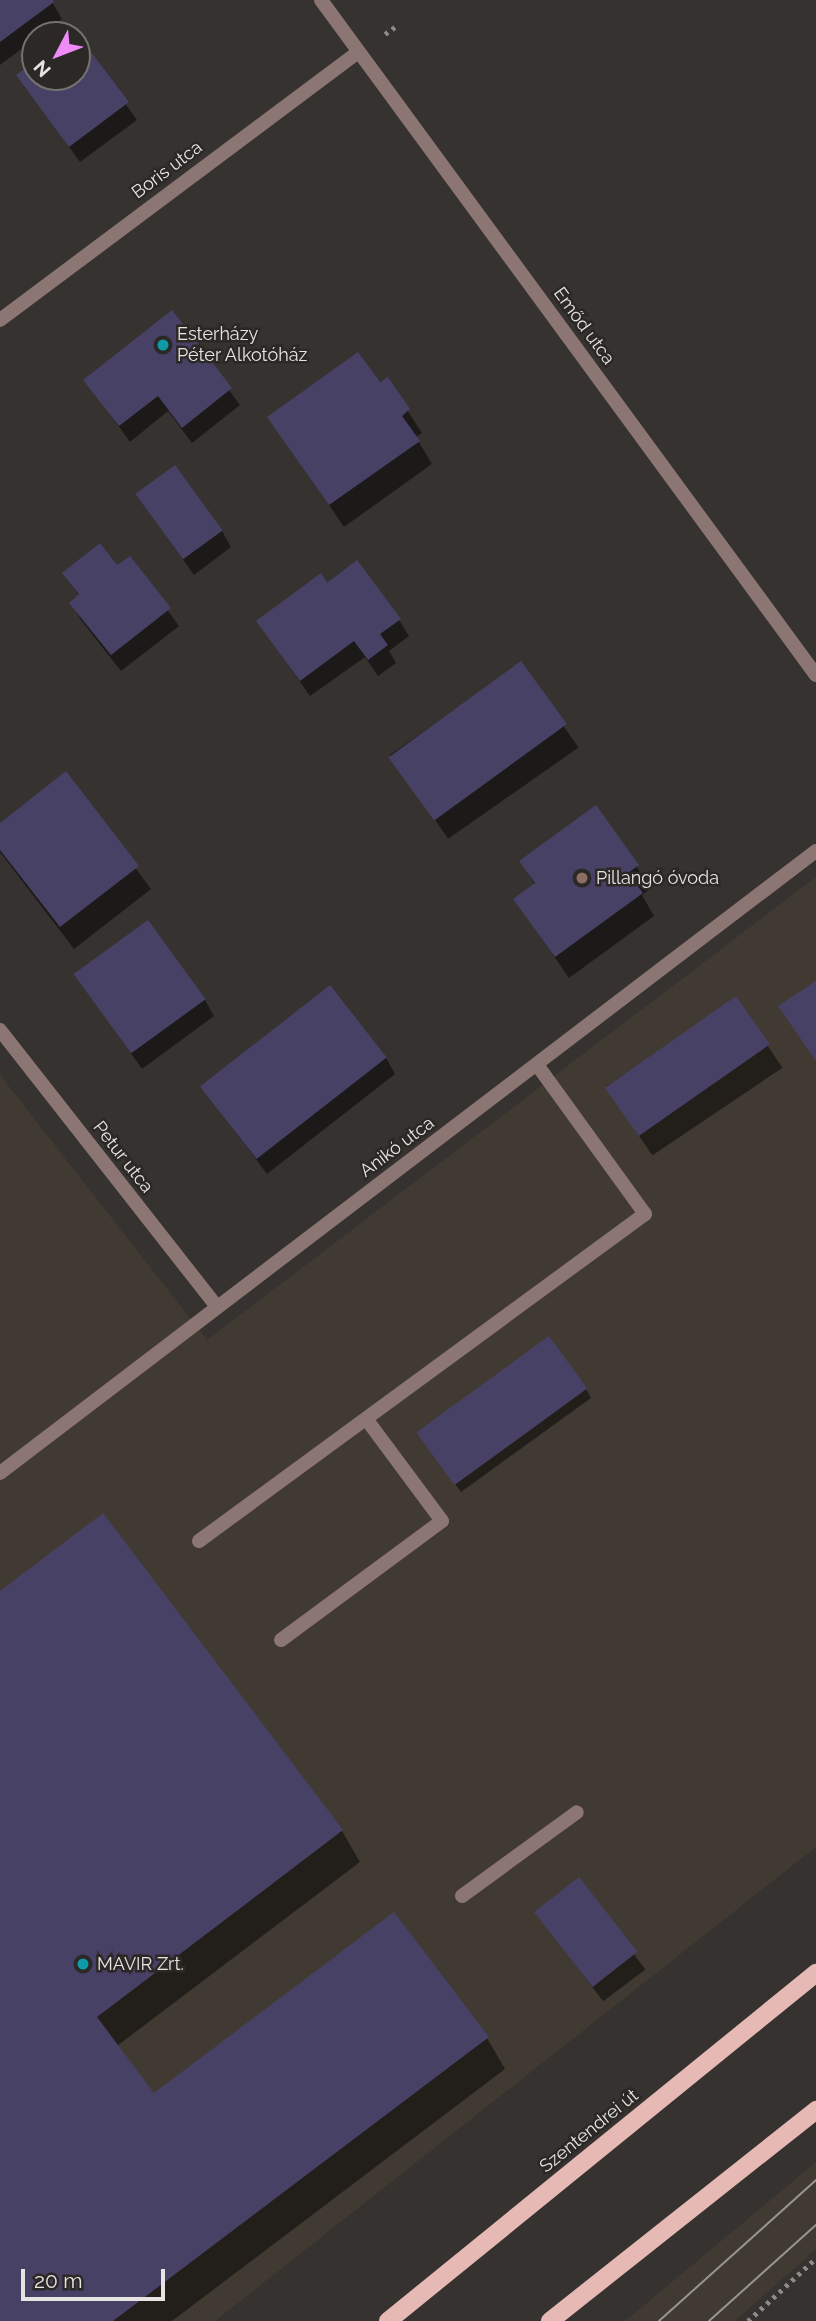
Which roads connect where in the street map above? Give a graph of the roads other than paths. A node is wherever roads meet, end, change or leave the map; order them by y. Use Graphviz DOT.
graph roads {
  1 [pos="321,0"];
  2 [pos="358,52"];
  3 [pos="1,318"];
  4 [pos="816,675"];
  5 [pos="816,851"];
  6 [pos="0,1030"];
  7 [pos="537,1065"];
  8 [pos="217,1307"];
  9 [pos="367,1420"];
  10 [pos="0,1473"];
  11 [pos="198,1541"];
  12 [pos="281,1640"];
  13 [pos="577,1812"];
  14 [pos="462,1896"];
  15 [pos="816,1973"];
  16 [pos="816,2110"];
  17 [pos="388,2321"];
  18 [pos="550,2321"];
  1 -- 2 [label="street, Emőd utca"];
  2 -- 3 [label="street, Boris utca"];
  2 -- 4 [label="street, Emőd utca"];
  5 -- 7 [label="street, Anikó utca"];
  6 -- 8 [label="street, Petur utca"];
  7 -- 8 [label="street, Anikó utca"];
  7 -- 9 [label="street"];
  8 -- 10 [label="street, Anikó utca"];
  9 -- 11 [label="street"];
  9 -- 12 [label="street"];
  13 -- 14 [label="street"];
  15 -- 17 [label="main road, Szentendrei út"];
  16 -- 18 [label="main road"];
}
